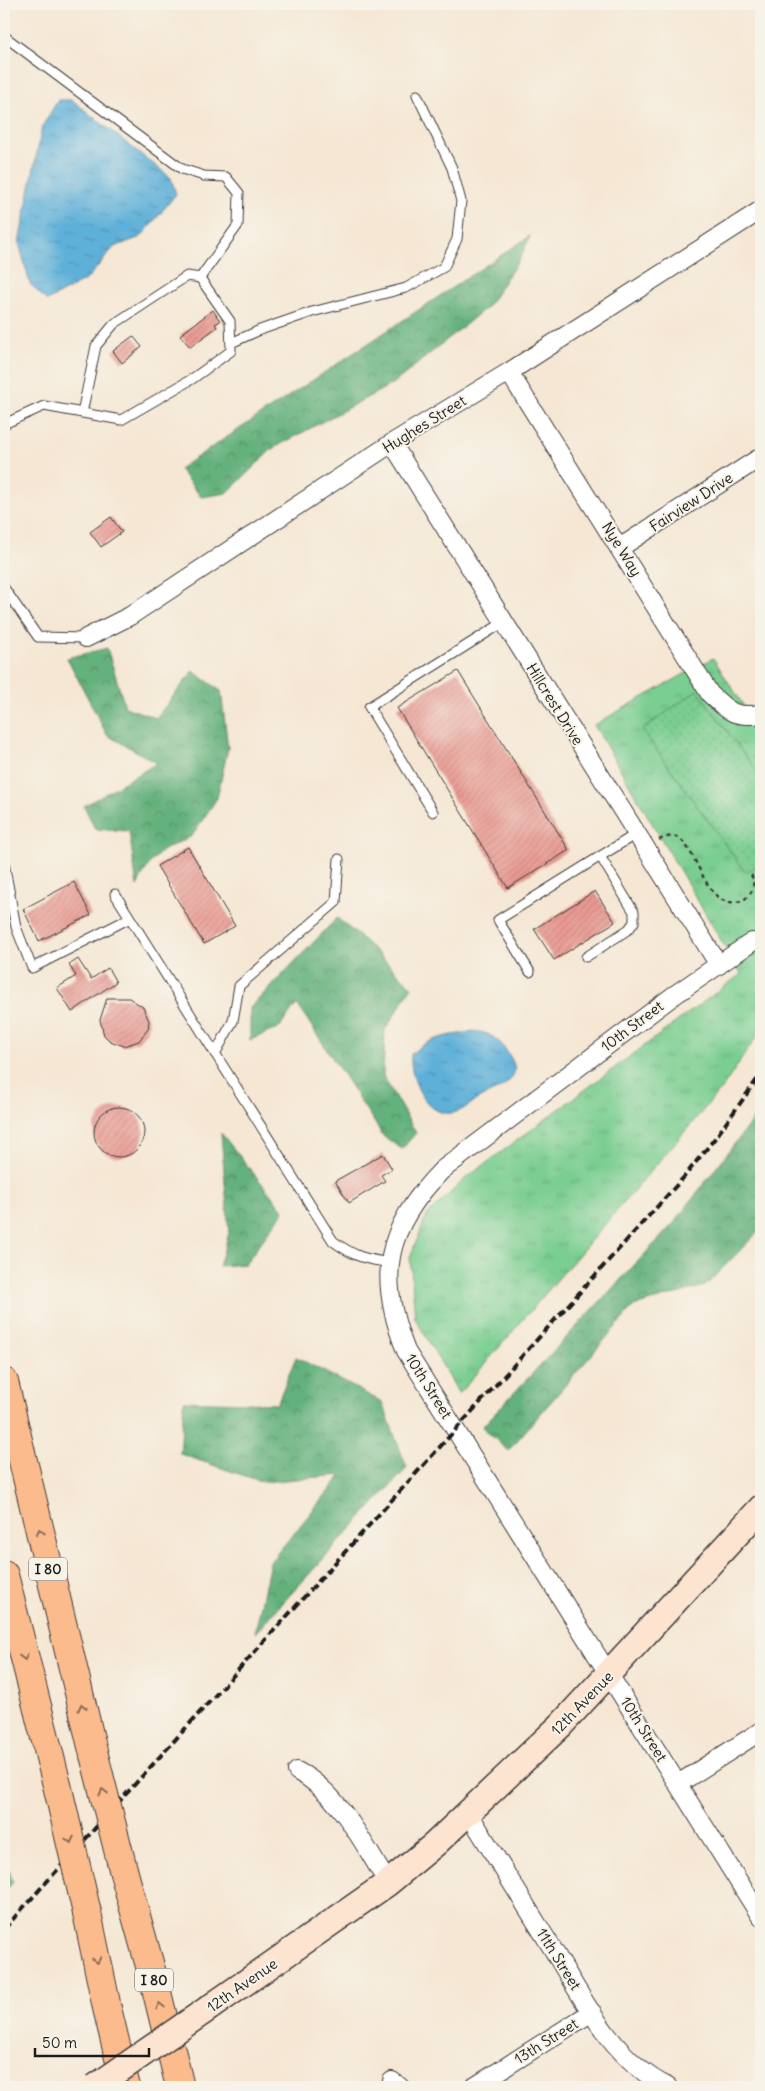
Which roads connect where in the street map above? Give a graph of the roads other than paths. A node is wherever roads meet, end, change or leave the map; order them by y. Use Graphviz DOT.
graph roads {
  1 [pos="4,36"];
  2 [pos="417,95"];
  3 [pos="761,210"];
  4 [pos="200,278"];
  5 [pos="231,343"];
  6 [pos="509,372"];
  7 [pos="82,413"];
  8 [pos="4,424"];
  9 [pos="392,443"];
  10 [pos="761,457"];
  11 [pos="620,547"];
  12 [pos="4,588"];
  13 [pos="504,622"];
  14 [pos="86,638"];
  15 [pos="761,714"];
  16 [pos="432,812"];
  17 [pos="636,834"];
  18 [pos="600,856"];
  19 [pos="339,859"];
  20 [pos="4,863"];
  21 [pos="115,894"];
  22 [pos="130,918"];
  23 [pos="752,942"];
  24 [pos="586,957"];
  25 [pos="718,965"];
  26 [pos="530,972"];
  27 [pos="215,1054"];
  28 [pos="391,1263"];
  29 [pos="4,1382"];
  30 [pos="761,1508"];
  31 [pos="4,1575"];
  32 [pos="610,1674"];
  33 [pos="761,1731"];
  34 [pos="297,1771"];
  35 [pos="678,1784"];
  36 [pos="469,1814"];
  37 [pos="388,1883"];
  38 [pos="761,1917"];
  39 [pos="592,2012"];
  40 [pos="95,2087"];
  41 [pos="126,2087"];
  42 [pos="180,2087"];
  43 [pos="474,2087"];
  44 [pos="668,2087"];
  1 -- 4 [label="lane"];
  2 -- 5 [label="lane"];
  3 -- 6 [label="street, Hughes Street"];
  4 -- 5 [label="lane"];
  4 -- 7 [label="lane"];
  5 -- 7 [label="lane"];
  6 -- 9 [label="street, Hughes Street"];
  6 -- 11 [label="street, Nye Way"];
  7 -- 8 [label="lane"];
  9 -- 13 [label="street, Hillcrest Drive"];
  9 -- 14 [label="street, Hughes Street"];
  10 -- 11 [label="street, Fairview Drive"];
  11 -- 15 [label="street, Nye Way"];
  12 -- 14 [label="lane"];
  13 -- 16 [label="lane"];
  13 -- 17 [label="street, Hillcrest Drive"];
  17 -- 18 [label="lane"];
  17 -- 25 [label="street, Hillcrest Drive"];
  18 -- 24 [label="lane"];
  18 -- 26 [label="lane"];
  19 -- 27 [label="lane"];
  20 -- 22 [label="lane"];
  21 -- 22 [label="lane"];
  22 -- 27 [label="lane"];
  23 -- 25 [label="street, 10th Street"];
  25 -- 28 [label="street, 10th Street"];
  27 -- 28 [label="lane"];
  28 -- 32 [label="street, 10th Street"];
  42 -- 29 [label="highway, I 80, one-way, bridge"];
  30 -- 32 [label="main road, 12th Avenue"];
  31 -- 41 [label="highway, one-way, bridge"];
  32 -- 35 [label="street, 10th Street"];
  32 -- 36 [label="main road, 12th Avenue"];
  33 -- 35 [label="street"];
  34 -- 37 [label="street"];
  35 -- 38 [label="street, 10th Street"];
  36 -- 37 [label="main road, 12th Avenue"];
  36 -- 39 [label="street, 11th Street"];
  37 -- 40 [label="main road, 12th Avenue, bridge"];
  39 -- 43 [label="street, 13th Street"];
  39 -- 44 [label="street, 11th Street"];
}
